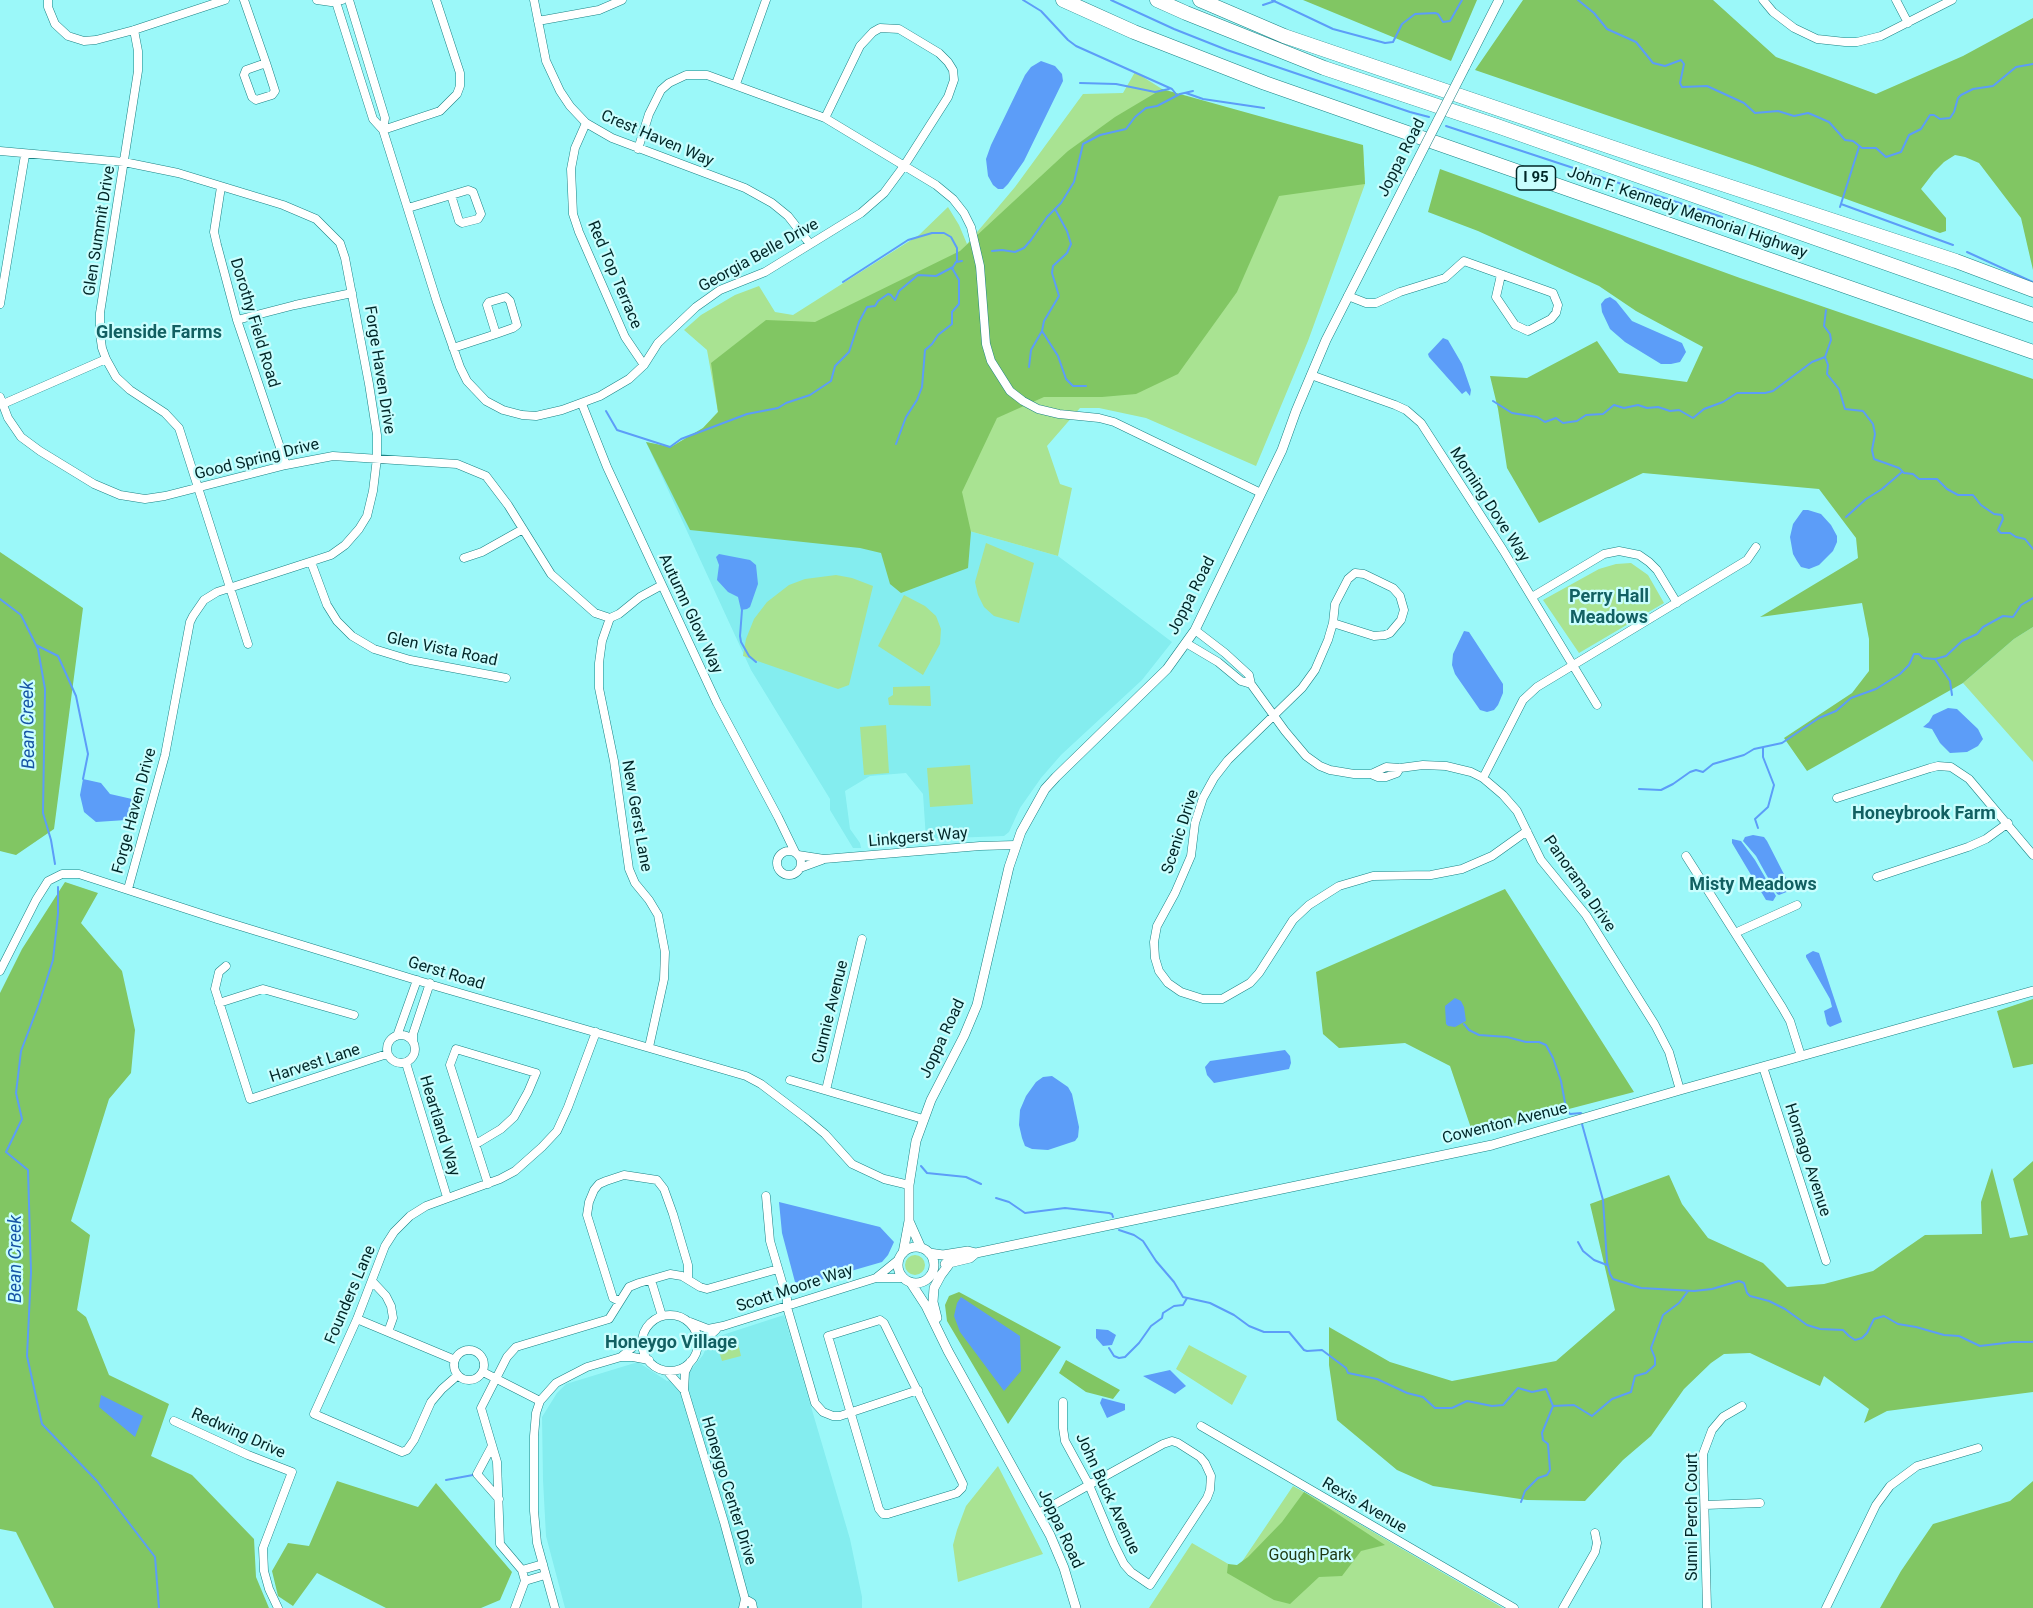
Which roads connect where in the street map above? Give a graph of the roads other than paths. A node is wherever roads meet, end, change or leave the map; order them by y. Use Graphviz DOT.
graph roads {
  1 [pos="48,0"];
  2 [pos="225,0"];
  3 [pos="243,0"];
  4 [pos="317,0"];
  5 [pos="349,0"];
  6 [pos="436,0"];
  7 [pos="534,0"];
  8 [pos="621,0"];
  9 [pos="766,0"];
  10 [pos="1063,0"];
  11 [pos="1157,0"];
  12 [pos="1200,0"];
  13 [pos="1499,0"];
  14 [pos="1763,0"];
  15 [pos="1896,0"];
  16 [pos="1952,0"];
  17 [pos="339,1"];
  18 [pos="538,21"];
  19 [pos="1908,23"];
  20 [pos="134,30"];
  21 [pos="266,63"];
  22 [pos="736,84"];
  23 [pos="825,118"];
  24 [pos="586,123"];
  25 [pos="383,130"];
  26 [pos="638,149"];
  27 [pos="0,152"];
  28 [pos="25,154"];
  29 [pos="124,162"];
  30 [pos="904,166"];
  31 [pos="221,187"];
  32 [pos="451,195"];
  33 [pos="408,208"];
  34 [pos="810,244"];
  35 [pos="1501,275"];
  36 [pos="2033,290"];
  37 [pos="352,293"];
  38 [pos="1348,296"];
  39 [pos="0,304"];
  40 [pos="2033,315"];
  41 [pos="237,320"];
  42 [pos="496,334"];
  43 [pos="453,348"];
  44 [pos="2033,352"];
  45 [pos="106,359"];
  46 [pos="644,365"];
  47 [pos="1311,375"];
  48 [pos="1,401"];
  49 [pos="582,404"];
  50 [pos="377,458"];
  51 [pos="286,465"];
  52 [pos="199,487"];
  53 [pos="1261,493"];
  54 [pos="523,528"];
  55 [pos="1756,547"];
  56 [pos="464,558"];
  57 [pos="311,562"];
  58 [pos="662,585"];
  59 [pos="231,587"];
  60 [pos="1532,597"];
  61 [pos="1677,603"];
  62 [pos="610,618"];
  63 [pos="1333,623"];
  64 [pos="1195,630"];
  65 [pos="1186,643"];
  66 [pos="248,644"];
  67 [pos="1573,665"];
  68 [pos="506,678"];
  69 [pos="1251,684"];
  70 [pos="1597,705"];
  71 [pos="1275,715"];
  72 [pos="1483,778"];
  73 [pos="1837,798"];
  74 [pos="2008,823"];
  75 [pos="783,831"];
  76 [pos="1527,831"];
  77 [pos="1015,845"];
  78 [pos="781,853"];
  79 [pos="796,854"];
  80 [pos="2033,855"];
  81 [pos="1686,856"];
  82 [pos="824,859"];
  83 [pos="800,868"];
  84 [pos="1877,877"];
  85 [pos="128,889"];
  86 [pos="1797,905"];
  87 [pos="1735,933"];
  88 [pos="862,939"];
  89 [pos="226,966"];
  90 [pos="0,971"];
  91 [pos="417,980"];
  92 [pos="430,984"];
  93 [pos="2033,991"];
  94 [pos="219,1003"];
  95 [pos="354,1015"];
  96 [pos="596,1032"];
  97 [pos="397,1036"];
  98 [pos="413,1042"];
  99 [pos="649,1047"];
  100 [pos="387,1054"];
  101 [pos="1802,1056"];
  102 [pos="406,1063"];
  103 [pos="1763,1067"];
  104 [pos="790,1080"];
  105 [pos="826,1090"];
  106 [pos="1680,1090"];
  107 [pos="923,1119"];
  108 [pos="476,1144"];
  109 [pos="488,1184"];
  110 [pos="909,1185"];
  111 [pos="766,1196"];
  112 [pos="447,1197"];
  113 [pos="909,1221"];
  114 [pos="925,1251"];
  115 [pos="976,1253"];
  116 [pos="900,1256"];
  117 [pos="1826,1261"];
  118 [pos="950,1263"];
  119 [pos="778,1269"];
  120 [pos="933,1270"];
  121 [pos="876,1278"];
  122 [pos="688,1279"];
  123 [pos="651,1280"];
  124 [pos="927,1280"];
  125 [pos="372,1281"];
  126 [pos="907,1281"];
  127 [pos="619,1301"];
  128 [pos="926,1306"];
  129 [pos="787,1307"];
  130 [pos="662,1316"];
  131 [pos="357,1319"];
  132 [pos="690,1322"];
  133 [pos="723,1326"];
  134 [pos="388,1332"];
  135 [pos="643,1339"];
  136 [pos="942,1340"];
  137 [pos="698,1346"];
  138 [pos="621,1357"];
  139 [pos="455,1360"];
  140 [pos="649,1360"];
  141 [pos="690,1362"];
  142 [pos="667,1371"];
  143 [pos="483,1372"];
  144 [pos="458,1375"];
  145 [pos="496,1378"];
  146 [pos="684,1390"];
  147 [pos="918,1390"];
  148 [pos="540,1401"];
  149 [pos="1063,1402"];
  150 [pos="1742,1406"];
  151 [pos="851,1414"];
  152 [pos="174,1421"];
  153 [pos="1201,1426"];
  154 [pos="492,1446"];
  155 [pos="1978,1448"];
  156 [pos="1089,1485"];
  157 [pos="499,1500"];
  158 [pos="1761,1503"];
  159 [pos="1705,1504"];
  160 [pos="1038,1513"];
  161 [pos="1595,1533"];
  162 [pos="543,1564"];
  163 [pos="522,1570"];
  164 [pos="545,1575"];
  165 [pos="525,1581"];
  166 [pos="744,1604"];
  167 [pos="278,1608"];
  168 [pos="515,1608"];
  169 [pos="555,1608"];
  170 [pos="753,1608"];
  171 [pos="1076,1608"];
  172 [pos="1514,1608"];
  173 [pos="1563,1608"];
  174 [pos="1707,1608"];
  175 [pos="1826,1608"];
  1 -- 20 [label="street"];
  2 -- 20 [label="street"];
  3 -- 21 [label="street"];
  4 -- 17 [label="street, Georgia Belle Drive"];
  5 -- 25 [label="street, Georgia Belle Drive"];
  6 -- 25 [label="street"];
  7 -- 18 [label="street, Crest Haven Way"];
  8 -- 18 [label="street"];
  9 -- 22 [label="street"];
  10 -- 44 [label="highway, John F. Kennedy Memorial Highway / I 95"];
  11 -- 40 [label="highway"];
  12 -- 36 [label="highway"];
  13 -- 38 [label="street, Joppa Road, bridge"];
  14 -- 19 [label="street"];
  15 -- 19 [label="street"];
  16 -- 19 [label="street"];
  17 -- 25 [label="street, Georgia Belle Drive"];
  18 -- 24 [label="street, Crest Haven Way"];
  20 -- 29 [label="street, Glen Summit Drive"];
  21 -- 21 [label="street"];
  22 -- 23 [label="street"];
  22 -- 26 [label="street"];
  23 -- 30 [label="street"];
  23 -- 30 [label="street, Georgia Belle Drive"];
  24 -- 26 [label="street, Crest Haven Way"];
  24 -- 46 [label="street, Red Top Terrace"];
  25 -- 33 [label="street, Georgia Belle Drive"];
  26 -- 34 [label="street, Crest Haven Way"];
  27 -- 28 [label="street, Forge Haven Drive"];
  28 -- 29 [label="street, Forge Haven Drive"];
  28 -- 39 [label="street"];
  29 -- 31 [label="street, Forge Haven Drive"];
  29 -- 45 [label="street, Glen Summit Drive"];
  30 -- 34 [label="street, Georgia Belle Drive"];
  30 -- 53 [label="street"];
  31 -- 37 [label="street, Forge Haven Drive"];
  31 -- 41 [label="street, Dorothy Field Road"];
  32 -- 32 [label="street"];
  32 -- 33 [label="street"];
  33 -- 43 [label="street, Georgia Belle Drive"];
  34 -- 46 [label="street, Georgia Belle Drive"];
  35 -- 35 [label="street"];
  35 -- 38 [label="street"];
  37 -- 41 [label="street"];
  37 -- 50 [label="street, Forge Haven Drive"];
  38 -- 47 [label="street, Joppa Road"];
  41 -- 51 [label="street, Dorothy Field Road"];
  42 -- 42 [label="street"];
  42 -- 43 [label="street"];
  43 -- 49 [label="street, Georgia Belle Drive"];
  45 -- 48 [label="street"];
  45 -- 52 [label="street, Glen Summit Drive"];
  46 -- 49 [label="street, Georgia Belle Drive"];
  47 -- 53 [label="street, Joppa Road"];
  47 -- 60 [label="street, Morning Dove Way"];
  48 -- 52 [label="street, Good Spring Drive"];
  49 -- 58 [label="street, Autumn Glow Way"];
  50 -- 51 [label="street, Good Spring Drive"];
  50 -- 54 [label="street, Good Spring Drive"];
  50 -- 57 [label="street, Forge Haven Drive"];
  51 -- 52 [label="street, Good Spring Drive"];
  52 -- 59 [label="street, Glen Summit Drive"];
  53 -- 64 [label="street, Joppa Road"];
  54 -- 56 [label="street"];
  54 -- 62 [label="street, Good Spring Drive"];
  55 -- 61 [label="street"];
  57 -- 59 [label="street, Forge Haven Drive"];
  57 -- 68 [label="street, Glen Vista Road"];
  58 -- 62 [label="street"];
  58 -- 75 [label="street, Autumn Glow Way"];
  59 -- 66 [label="street, Glen Summit Drive"];
  59 -- 85 [label="street, Forge Haven Drive"];
  60 -- 61 [label="street"];
  60 -- 67 [label="street, Morning Dove Way"];
  61 -- 67 [label="street"];
  62 -- 99 [label="street, New Gerst Lane"];
  63 -- 63 [label="street, Scenic Drive"];
  63 -- 71 [label="street, Scenic Drive"];
  64 -- 65 [label="street, Joppa Road"];
  64 -- 69 [label="street, Panorama Drive"];
  65 -- 69 [label="street, Panorama Drive"];
  65 -- 77 [label="street, Joppa Road"];
  67 -- 70 [label="street, Morning Dove Way"];
  67 -- 72 [label="street"];
  69 -- 71 [label="street, Panorama Drive"];
  71 -- 72 [label="street, Panorama Drive"];
  71 -- 76 [label="street, Scenic Drive"];
  72 -- 76 [label="street, Panorama Drive"];
  73 -- 74 [label="street"];
  74 -- 80 [label="street"];
  74 -- 84 [label="street"];
  75 -- 78 [label="street, Autumn Glow Way"];
  75 -- 79 [label="street, Autumn Glow Way"];
  76 -- 106 [label="street, Panorama Drive"];
  77 -- 82 [label="street, Linkgerst Way"];
  77 -- 107 [label="street, Joppa Road"];
  78 -- 79 [label="street"];
  78 -- 83 [label="street"];
  79 -- 82 [label="street, Linkgerst Way"];
  79 -- 83 [label="street"];
  81 -- 87 [label="street"];
  82 -- 83 [label="street, Linkgerst Way"];
  85 -- 90 [label="street, Gerst Road"];
  85 -- 91 [label="street, Gerst Road"];
  86 -- 87 [label="street"];
  87 -- 101 [label="street"];
  88 -- 105 [label="street, Cunnie Avenue"];
  89 -- 94 [label="street"];
  91 -- 92 [label="street, Gerst Road"];
  91 -- 97 [label="street"];
  92 -- 96 [label="street, Gerst Road"];
  92 -- 98 [label="street, Heartland Way"];
  93 -- 101 [label="street, Cowenton Avenue"];
  94 -- 95 [label="street"];
  94 -- 100 [label="street, Harvest Lane"];
  96 -- 99 [label="street, Gerst Road"];
  96 -- 109 [label="street, Founders Lane"];
  97 -- 98 [label="street"];
  97 -- 100 [label="street"];
  98 -- 102 [label="street, Heartland Way"];
  99 -- 110 [label="street, Gerst Road"];
  100 -- 102 [label="street, Heartland Way"];
  101 -- 103 [label="street, Cowenton Avenue"];
  102 -- 112 [label="street, Heartland Way"];
  103 -- 106 [label="street, Cowenton Avenue"];
  103 -- 117 [label="street, Hornago Avenue"];
  104 -- 105 [label="street"];
  105 -- 107 [label="street"];
  106 -- 115 [label="street, Cowenton Avenue"];
  107 -- 110 [label="street, Joppa Road"];
  108 -- 108 [label="street"];
  108 -- 109 [label="street"];
  109 -- 112 [label="street, Founders Lane"];
  110 -- 113 [label="street, Joppa Road"];
  111 -- 119 [label="street"];
  112 -- 125 [label="street, Founders Lane"];
  113 -- 114 [label="street, Joppa Road"];
  113 -- 116 [label="street, Joppa Road"];
  114 -- 115 [label="street, Cowenton Avenue"];
  114 -- 116 [label="street"];
  114 -- 120 [label="street, Joppa Road"];
  115 -- 118 [label="street, Cowenton Avenue"];
  116 -- 121 [label="street, Scott Moore Way"];
  116 -- 126 [label="street, Joppa Road"];
  118 -- 120 [label="street, Cowenton Avenue"];
  118 -- 136 [label="street"];
  119 -- 122 [label="street"];
  119 -- 129 [label="street"];
  120 -- 124 [label="street, Joppa Road"];
  121 -- 126 [label="street, Scott Moore Way"];
  121 -- 129 [label="street, Scott Moore Way"];
  122 -- 123 [label="street"];
  122 -- 127 [label="street"];
  123 -- 127 [label="street"];
  123 -- 130 [label="street"];
  124 -- 126 [label="street"];
  124 -- 128 [label="street, Joppa Road"];
  125 -- 131 [label="street, Founders Lane"];
  125 -- 134 [label="street"];
  126 -- 128 [label="street, Joppa Road"];
  127 -- 145 [label="street"];
  128 -- 136 [label="street, Joppa Road"];
  129 -- 133 [label="street, Scott Moore Way"];
  129 -- 151 [label="street"];
  130 -- 132 [label="street"];
  130 -- 135 [label="street"];
  131 -- 134 [label="street"];
  131 -- 144 [label="street, Founders Lane"];
  132 -- 133 [label="street, Scott Moore Way"];
  132 -- 137 [label="street"];
  133 -- 137 [label="street, Scott Moore Way"];
  134 -- 139 [label="street"];
  135 -- 138 [label="street"];
  135 -- 140 [label="street"];
  136 -- 160 [label="street, Joppa Road"];
  137 -- 141 [label="street"];
  138 -- 140 [label="street"];
  138 -- 148 [label="street"];
  139 -- 143 [label="street"];
  139 -- 144 [label="street"];
  140 -- 142 [label="street"];
  141 -- 142 [label="street"];
  141 -- 146 [label="street, Honeygo Center Drive"];
  142 -- 146 [label="street, Honeygo Center Drive"];
  143 -- 144 [label="street"];
  143 -- 145 [label="street"];
  145 -- 148 [label="street"];
  145 -- 154 [label="street"];
  146 -- 166 [label="street, Honeygo Center Drive"];
  147 -- 151 [label="street"];
  147 -- 151 [label="street"];
  147 -- 151 [label="street"];
  148 -- 162 [label="street"];
  149 -- 156 [label="street, John Buck Avenue"];
  150 -- 159 [label="street, Sunni Perch Court"];
  152 -- 167 [label="street, Redwing Drive"];
  153 -- 172 [label="street, Rexis Avenue"];
  154 -- 157 [label="street"];
  154 -- 157 [label="street"];
  155 -- 175 [label="street"];
  156 -- 156 [label="street, John Buck Avenue"];
  156 -- 160 [label="street"];
  157 -- 163 [label="street"];
  158 -- 159 [label="street"];
  159 -- 174 [label="street, Sunni Perch Court"];
  160 -- 171 [label="street, Joppa Road"];
  161 -- 173 [label="street"];
  162 -- 163 [label="street"];
  162 -- 164 [label="street"];
  163 -- 165 [label="street"];
  164 -- 165 [label="street"];
  164 -- 169 [label="street"];
  165 -- 168 [label="street"];
  166 -- 170 [label="street, Honeygo Center Drive"];
}
